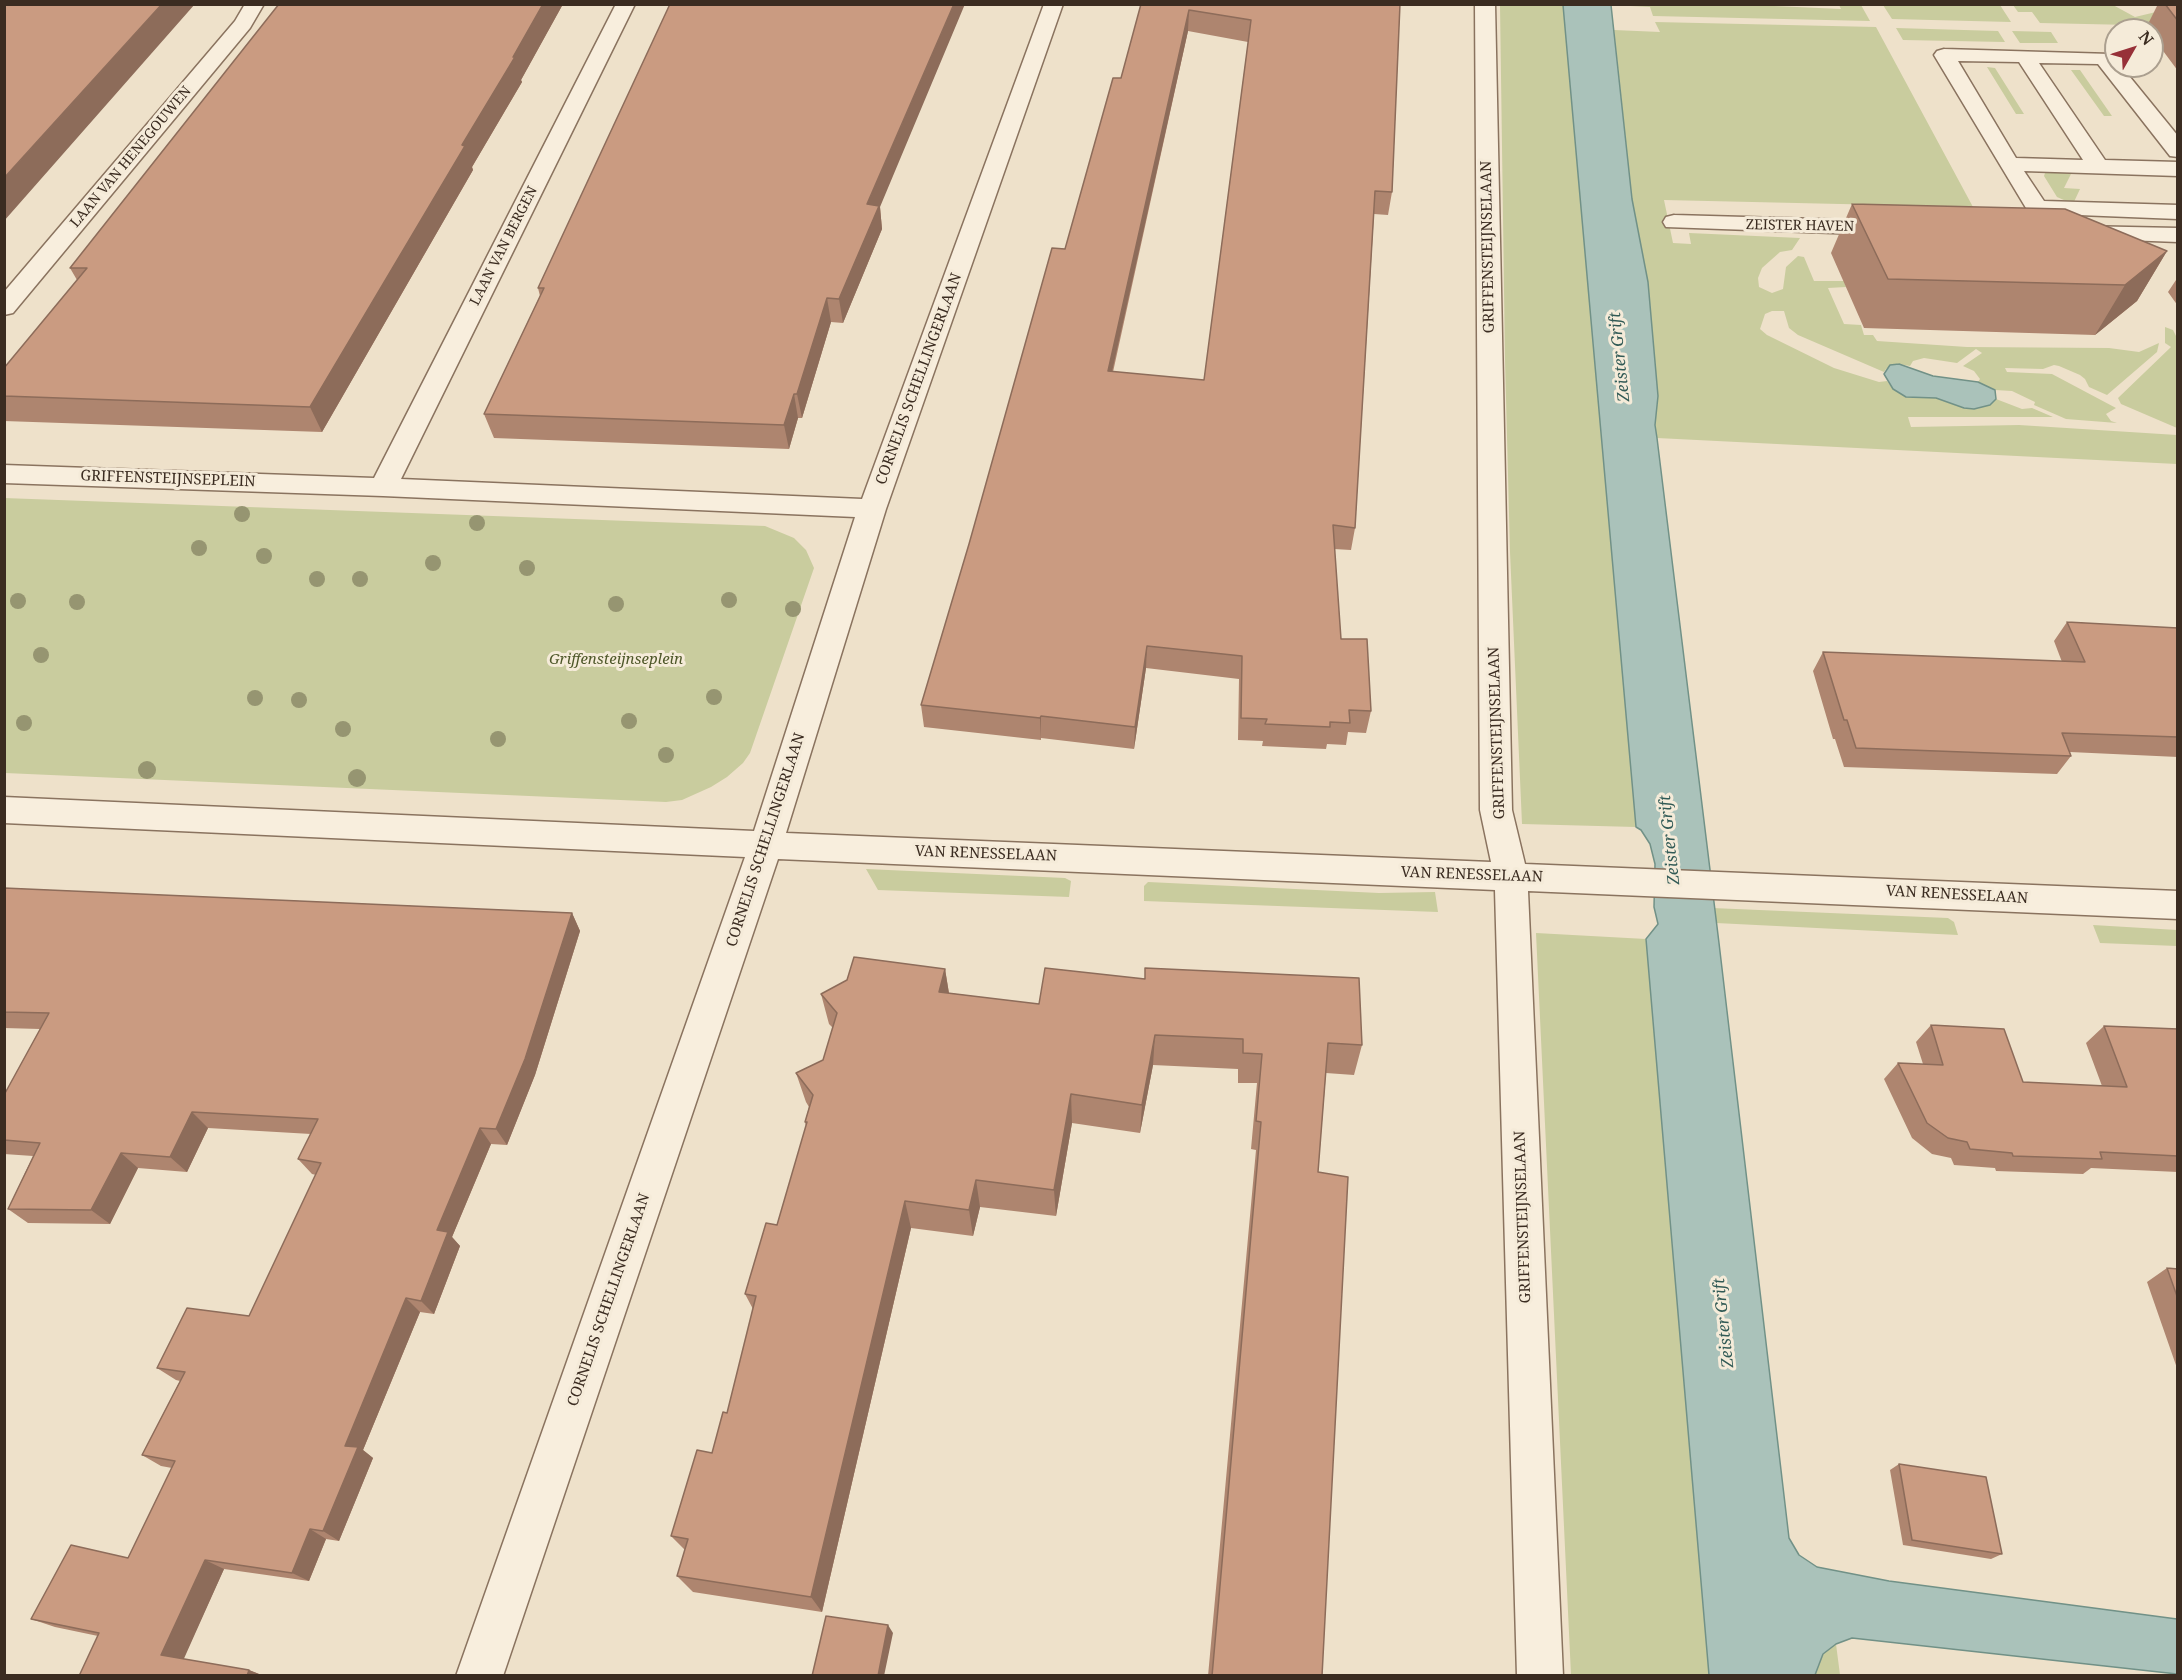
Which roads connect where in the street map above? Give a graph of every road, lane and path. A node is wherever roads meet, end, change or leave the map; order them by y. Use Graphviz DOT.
graph roads {
  1 [pos="255,4"];
  2 [pos="626,4"];
  3 [pos="1054,4"];
  4 [pos="1485,4"];
  5 [pos="2025,57"];
  6 [pos="2178,151"];
  7 [pos="2009,164"];
  8 [pos="2099,166"];
  9 [pos="2178,169"];
  10 [pos="2178,212"];
  11 [pos="1674,222"];
  12 [pos="1913,228"];
  13 [pos="2056,232"];
  14 [pos="2178,235"];
  15 [pos="4,309"];
  16 [pos="4,474"];
  17 [pos="383,487"];
  18 [pos="872,509"];
  19 [pos="4,810"];
  20 [pos="766,845"];
  21 [pos="1511,877"];
  22 [pos="2178,905"];
  23 [pos="479,1676"];
  24 [pos="1540,1676"];
  1 -- 15 [label="street, LAAN VAN HENEGOUWEN"];
  2 -- 17 [label="street, LAAN VAN BERGEN"];
  3 -- 18 [label="street, CORNELIS SCHELLINGERLAAN"];
  4 -- 21 [label="street, GRIFFENSTEIJNSELAAN"];
  5 -- 6 [label="street"];
  5 -- 7 [label="street"];
  5 -- 8 [label="street"];
  7 -- 8 [label="street"];
  7 -- 10 [label="street"];
  8 -- 9 [label="street"];
  11 -- 12 [label="street, ZEISTER HAVEN"];
  13 -- 14 [label="street"];
  16 -- 17 [label="street, GRIFFENSTEIJNSEPLEIN"];
  17 -- 18 [label="street, GRIFFENSTEIJNSEPLEIN"];
  18 -- 20 [label="street, CORNELIS SCHELLINGERLAAN"];
  19 -- 20 [label="street"];
  20 -- 21 [label="street, VAN RENESSELAAN"];
  20 -- 23 [label="street, CORNELIS SCHELLINGERLAAN"];
  21 -- 22 [label="street, VAN RENESSELAAN"];
  21 -- 24 [label="street, GRIFFENSTEIJNSELAAN"];
}
